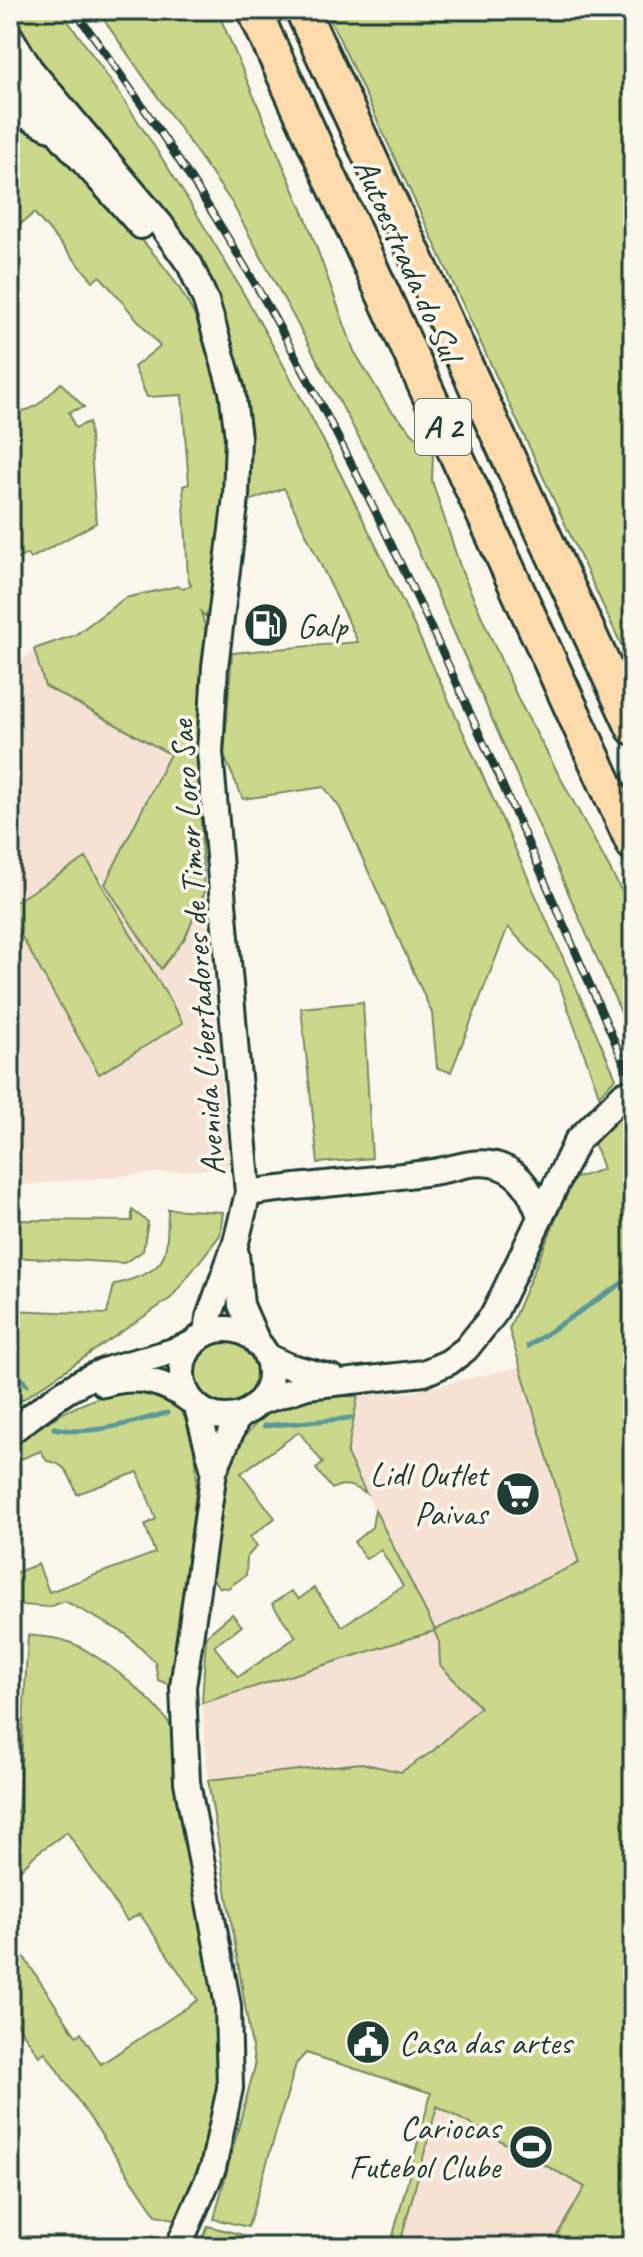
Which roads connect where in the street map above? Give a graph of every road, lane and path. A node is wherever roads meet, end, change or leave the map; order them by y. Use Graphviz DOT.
graph roads {
  1 [pos="254,10"];
  2 [pos="302,10"];
  3 [pos="10,36"];
  4 [pos="10,51"];
  5 [pos="12,83"];
  6 [pos="10,113"];
  7 [pos="64,140"];
  8 [pos="132,191"];
  9 [pos="225,363"];
  10 [pos="633,728"];
  11 [pos="633,844"];
  12 [pos="624,1094"];
  13 [pos="248,1193"];
  14 [pos="540,1216"];
  15 [pos="236,1242"];
  16 [pos="200,1338"];
  17 [pos="262,1350"];
  18 [pos="347,1382"];
  19 [pos="259,1402"];
  20 [pos="194,1404"];
  21 [pos="238,1416"];
  22 [pos="16,1428"];
  23 [pos="214,1471"];
  24 [pos="178,2247"];
  1 -- 11 [label="highway, Autoestrada do Sul / A 2"];
  2 -- 10 [label="highway, Autoestrada do Sul / A 2"];
  3 -- 8 [label="main road, Avenida Libertadores de Timor Loro Sae"];
  4 -- 5 [label="main road, Avenida Libertadores de Timor Loro Sae"];
  5 -- 7 [label="main road, Avenida Libertadores de Timor Loro Sae"];
  5 -- 8 [label="main road, Avenida Libertadores de Timor Loro Sae"];
  6 -- 7 [label="main road"];
  7 -- 9 [label="main road, Avenida Libertadores de Timor Loro Sae"];
  8 -- 9 [label="main road, Avenida Libertadores de Timor Loro Sae"];
  9 -- 13 [label="main road, Avenida Libertadores de Timor Loro Sae"];
  12 -- 14 [label="main road"];
  13 -- 14 [label="main road"];
  13 -- 15 [label="main road, Avenida Libertadores de Timor Loro Sae"];
  14 -- 18 [label="main road"];
  15 -- 16 [label="main road, Avenida Libertadores de Timor Loro Sae"];
  15 -- 17 [label="main road, Avenida Libertadores de Timor Loro Sae"];
  16 -- 17 [label="main road"];
  16 -- 20 [label="main road"];
  16 -- 22 [label="main road"];
  17 -- 18 [label="main road"];
  17 -- 19 [label="main road"];
  18 -- 19 [label="main road"];
  19 -- 21 [label="main road"];
  20 -- 21 [label="main road"];
  20 -- 22 [label="main road"];
  20 -- 23 [label="main road"];
  21 -- 23 [label="main road"];
  23 -- 24 [label="main road"];
}
